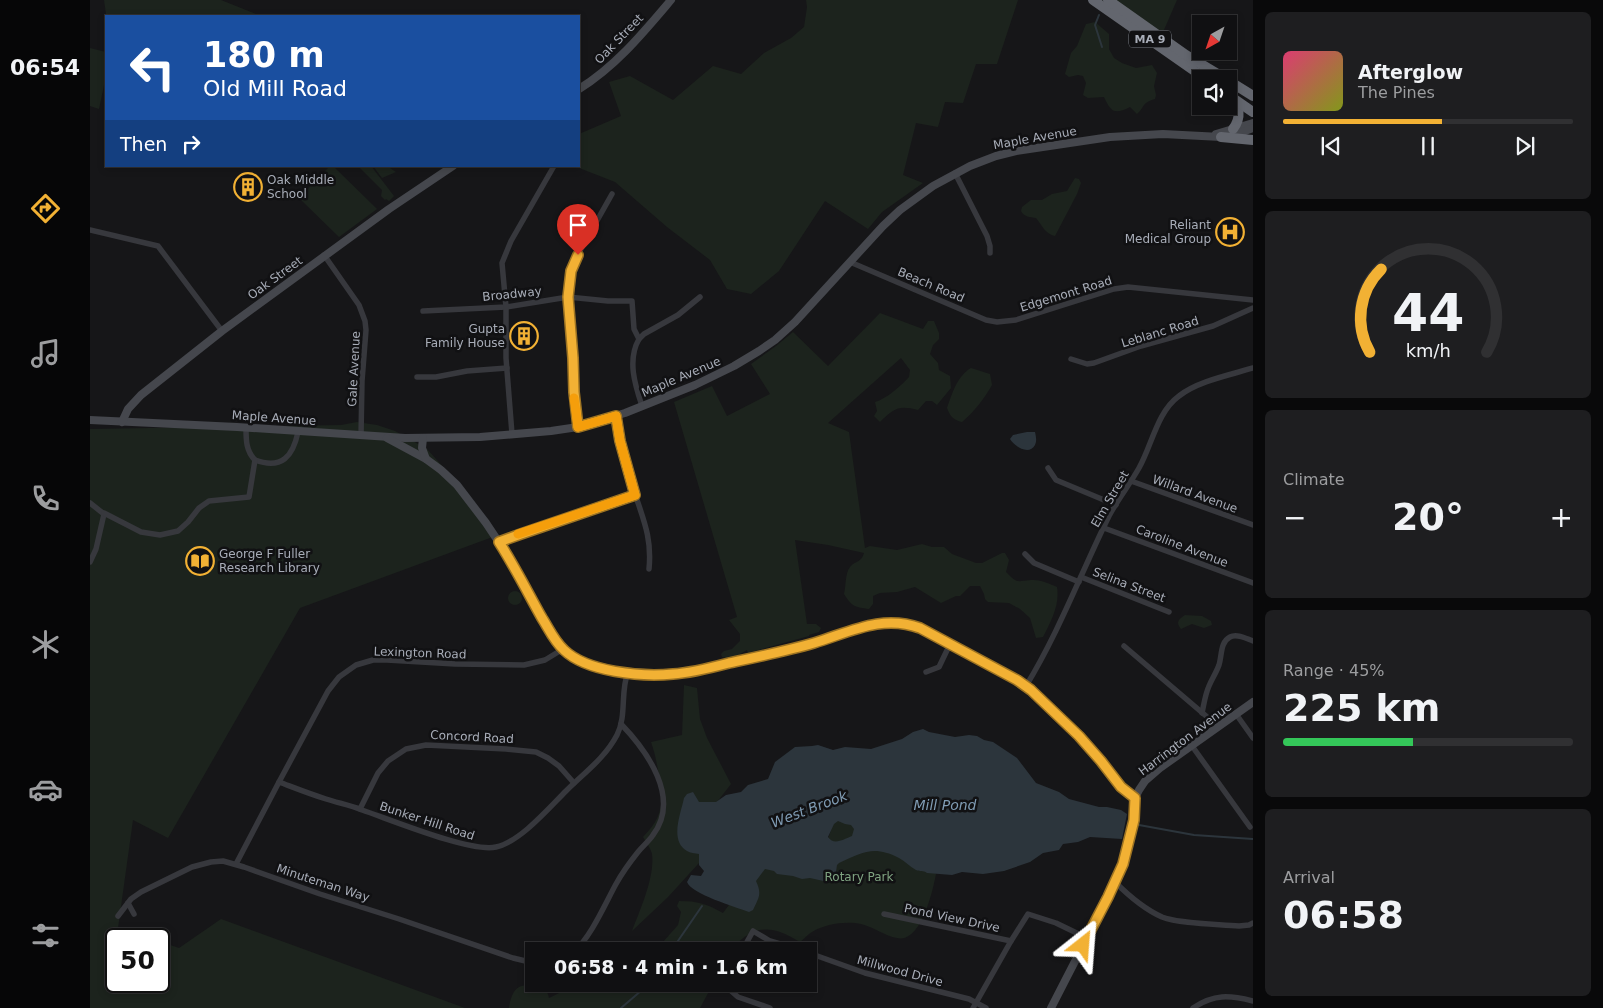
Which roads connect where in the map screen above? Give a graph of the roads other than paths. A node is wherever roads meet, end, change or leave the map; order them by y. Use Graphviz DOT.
graph roads {
  1 [pos="671,0"];
  2 [pos="1093,0"];
  3 [pos="1108,0"];
  4 [pos="1193,70"];
  5 [pos="1211,70"];
  6 [pos="1237,86"];
  7 [pos="580,88"];
  8 [pos="1253,96"];
  9 [pos="1237,101"];
  10 [pos="1237,109"];
  11 [pos="1253,112"];
  12 [pos="1253,123"];
  13 [pos="1253,128"];
  14 [pos="1233,129"];
  15 [pos="1204,136"];
  16 [pos="1222,137"];
  17 [pos="1253,140"];
  18 [pos="451,167"];
  19 [pos="553,167"];
  20 [pos="955,173"];
  21 [pos="612,194"];
  22 [pos="90,230"];
  23 [pos="990,253"];
  24 [pos="324,256"];
  25 [pos="850,262"];
  26 [pos="568,297"];
  27 [pos="700,297"];
  28 [pos="1253,300"];
  29 [pos="506,307"];
  30 [pos="1253,308"];
  31 [pos="423,311"];
  32 [pos="1004,322"];
  33 [pos="222,331"];
  34 [pos="639,339"];
  35 [pos="1071,359"];
  36 [pos="507,368"];
  37 [pos="1253,368"];
  38 [pos="417,377"];
  39 [pos="642,406"];
  40 [pos="616,416"];
  41 [pos="90,420"];
  42 [pos="122,422"];
  43 [pos="578,427"];
  44 [pos="246,428"];
  45 [pos="298,432"];
  46 [pos="512,434"];
  47 [pos="361,436"];
  48 [pos="384,437"];
  49 [pos="412,438"];
  50 [pos="422,438"];
  51 [pos="412,451"];
  52 [pos="255,460"];
  53 [pos="426,460"];
  54 [pos="1048,468"];
  55 [pos="1131,481"];
  56 [pos="635,495"];
  57 [pos="90,503"];
  58 [pos="1116,504"];
  59 [pos="104,513"];
  60 [pos="1253,525"];
  61 [pos="1104,528"];
  62 [pos="499,542"];
  63 [pos="1026,554"];
  64 [pos="90,562"];
  65 [pos="649,569"];
  66 [pos="1080,580"];
  67 [pos="1253,583"];
  68 [pos="1169,612"];
  69 [pos="1253,641"];
  70 [pos="950,644"];
  71 [pos="1124,646"];
  72 [pos="562,649"];
  73 [pos="628,672"];
  74 [pos="926,672"];
  75 [pos="1026,686"];
  76 [pos="1253,702"];
  77 [pos="1202,713"];
  78 [pos="1236,714"];
  79 [pos="621,724"];
  80 [pos="1219,727"];
  81 [pos="1253,738"];
  82 [pos="1192,746"];
  83 [pos="279,782"];
  84 [pos="574,783"];
  85 [pos="1135,798"];
  86 [pos="360,809"];
  87 [pos="1250,827"];
  88 [pos="236,864"];
  89 [pos="1115,882"];
  90 [pos="128,903"];
  91 [pos="134,914"];
  92 [pos="884,914"];
  93 [pos="118,916"];
  94 [pos="1253,923"];
  95 [pos="1087,938"];
  96 [pos="1011,941"];
  97 [pos="583,942"];
  98 [pos="747,942"];
  99 [pos="776,942"];
  100 [pos="817,956"];
  101 [pos="525,961"];
  102 [pos="732,992"];
  103 [pos="1253,1001"];
  104 [pos="975,1005"];
  105 [pos="770,1008"];
  106 [pos="986,1008"];
  107 [pos="1051,1008"];
  108 [pos="1192,1008"];
  1 -- 7 [label="main road, Oak Street"];
  2 -- 4 [label="highway, MA 9"];
  3 -- 5 [label="highway, MA 9"];
  6 -- 8 [label="highway, MA 9"];
  9 -- 11 [label="highway"];
  10 -- 14 [label="highway"];
  12 -- 14 [label="main road, Maple Avenue"];
  13 -- 16 [label="main road, Maple Avenue"];
  14 -- 15 [label="main road, Maple Avenue"];
  15 -- 16 [label="main road, Maple Avenue"];
  15 -- 20 [label="main road, Maple Avenue"];
  16 -- 17 [label="highway"];
  18 -- 24 [label="main road, Oak Street"];
  19 -- 29 [label="street"];
  20 -- 23 [label="street"];
  20 -- 25 [label="main road, Maple Avenue"];
  21 -- 26 [label="street"];
  22 -- 33 [label="street"];
  24 -- 33 [label="main road, Oak Street"];
  24 -- 47 [label="street, Gale Avenue"];
  25 -- 32 [label="street, Beach Road"];
  25 -- 39 [label="main road, Maple Avenue"];
  26 -- 29 [label="street, Broadway"];
  26 -- 34 [label="street, Broadway"];
  26 -- 43 [label="street"];
  27 -- 34 [label="street"];
  28 -- 32 [label="street, Edgemont Road"];
  29 -- 31 [label="street, Broadway"];
  29 -- 36 [label="street"];
  30 -- 35 [label="street, Leblanc Road"];
  33 -- 42 [label="main road, Oak Street"];
  34 -- 39 [label="street"];
  36 -- 38 [label="street"];
  36 -- 46 [label="street"];
  37 -- 55 [label="street, Elm Street"];
  39 -- 40 [label="main road, Maple Avenue"];
  40 -- 43 [label="main road, Maple Avenue"];
  40 -- 56 [label="street"];
  41 -- 42 [label="main road, Maple Avenue"];
  42 -- 44 [label="main road, Maple Avenue"];
  43 -- 46 [label="main road, Maple Avenue"];
  44 -- 45 [label="main road, Maple Avenue"];
  44 -- 52 [label="street"];
  45 -- 47 [label="main road, Maple Avenue"];
  45 -- 52 [label="street"];
  46 -- 50 [label="main road, Maple Avenue"];
  47 -- 48 [label="main road, Maple Avenue"];
  48 -- 49 [label="main road, Maple Avenue"];
  48 -- 51 [label="main road"];
  49 -- 50 [label="main road, Maple Avenue"];
  49 -- 51 [label="main road"];
  50 -- 53 [label="main road"];
  51 -- 53 [label="main road"];
  52 -- 59 [label="street"];
  53 -- 62 [label="main road"];
  54 -- 58 [label="street"];
  55 -- 58 [label="street, Elm Street"];
  55 -- 60 [label="street, Willard Avenue"];
  56 -- 62 [label="street"];
  56 -- 65 [label="street"];
  57 -- 59 [label="street"];
  58 -- 61 [label="street, Elm Street"];
  59 -- 64 [label="street"];
  61 -- 66 [label="street, Elm Street"];
  61 -- 67 [label="street, Caroline Avenue"];
  62 -- 72 [label="main road"];
  63 -- 66 [label="street, Selina Street"];
  66 -- 68 [label="street, Selina Street"];
  66 -- 75 [label="street, Elm Street"];
  69 -- 77 [label="street"];
  70 -- 73 [label="main road"];
  70 -- 74 [label="street"];
  70 -- 75 [label="main road"];
  71 -- 77 [label="street"];
  72 -- 73 [label="main road"];
  72 -- 83 [label="street, Lexington Road"];
  73 -- 79 [label="street, Bunker Hill Road"];
  75 -- 85 [label="main road"];
  76 -- 78 [label="main road, Harrington Avenue"];
  77 -- 80 [label="street"];
  78 -- 80 [label="main road, Harrington Avenue"];
  78 -- 81 [label="street"];
  79 -- 84 [label="street, Bunker Hill Road"];
  79 -- 97 [label="street"];
  80 -- 82 [label="main road, Harrington Avenue"];
  82 -- 85 [label="main road, Harrington Avenue"];
  82 -- 87 [label="street"];
  83 -- 86 [label="street, Bunker Hill Road"];
  83 -- 88 [label="street"];
  84 -- 86 [label="street, Bunker Hill Road"];
  84 -- 86 [label="street, Concord Road"];
  85 -- 89 [label="main road"];
  88 -- 90 [label="street, Minuteman Way"];
  88 -- 101 [label="street, Minuteman Way"];
  89 -- 94 [label="street"];
  89 -- 95 [label="main road"];
  90 -- 91 [label="street"];
  90 -- 93 [label="street, Minuteman Way"];
  92 -- 96 [label="street, Pond View Drive"];
  95 -- 96 [label="street, Pond View Drive"];
  95 -- 107 [label="main road"];
  96 -- 104 [label="street"];
  98 -- 99 [label="street"];
  100 -- 104 [label="street, Millwood Drive"];
  102 -- 105 [label="street"];
  103 -- 108 [label="street"];
  104 -- 106 [label="street, Millwood Drive"];
}
